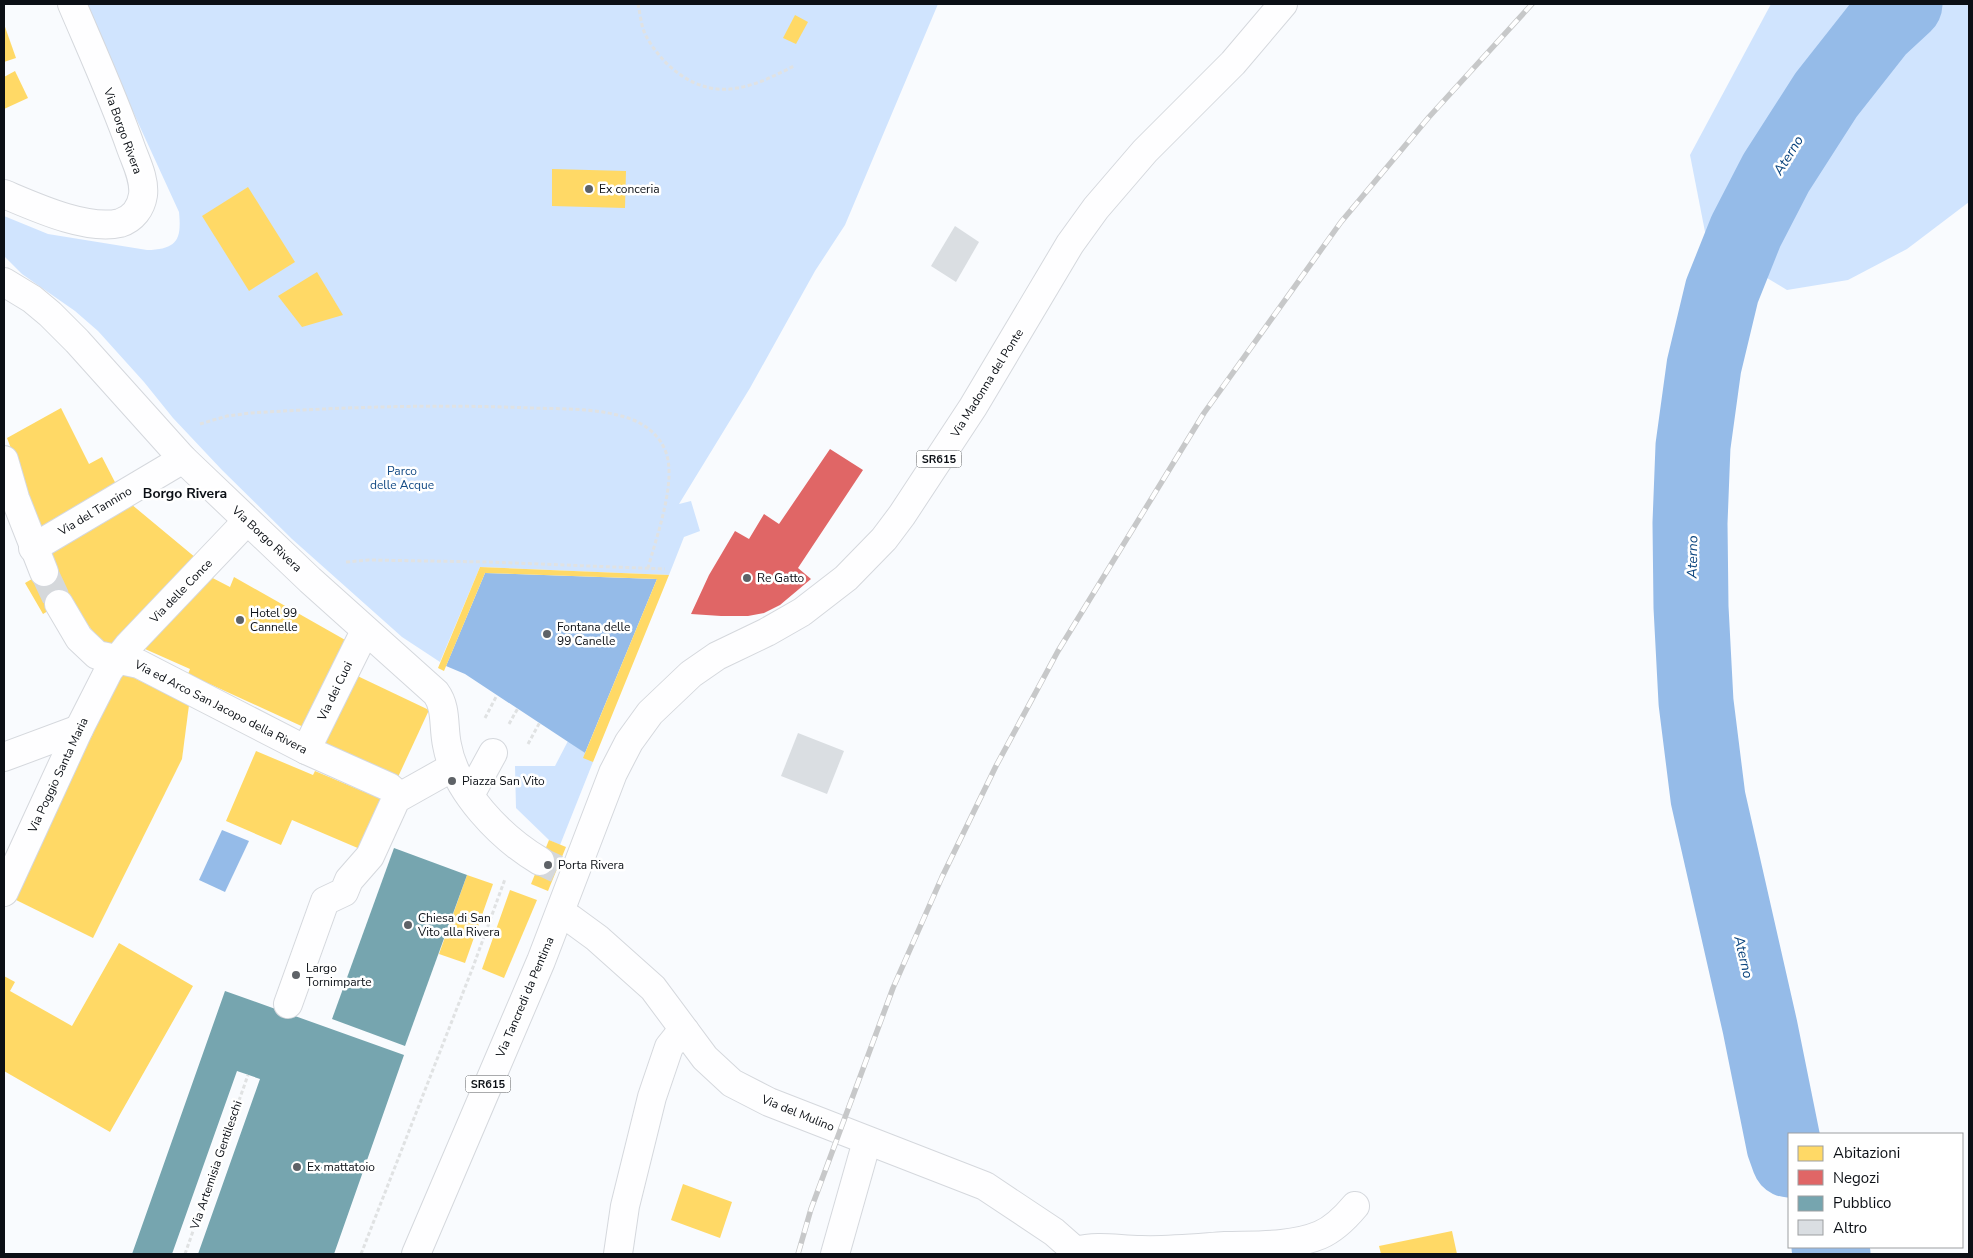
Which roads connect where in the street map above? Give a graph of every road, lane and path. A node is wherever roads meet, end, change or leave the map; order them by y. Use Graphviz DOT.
graph roads {
  1 [pos="72,4"];
  2 [pos="638,4"];
  3 [pos="1283,4"];
  4 [pos="794,66"];
  5 [pos="4,194"];
  6 [pos="4,282"];
  7 [pos="175,450"];
  8 [pos="4,460"];
  9 [pos="247,521"];
  10 [pos="648,568"];
  11 [pos="665,569"];
  12 [pos="310,580"];
  13 [pos="59,604"];
  14 [pos="365,631"];
  15 [pos="115,660"];
  16 [pos="79,729"];
  17 [pos="306,750"];
  18 [pos="493,753"];
  19 [pos="4,757"];
  20 [pos="452,768"];
  21 [pos="470,795"];
  22 [pos="399,796"];
  23 [pos="516,846"];
  24 [pos="557,869"];
  25 [pos="4,892"];
  26 [pos="560,914"];
  27 [pos="288,1004"];
  28 [pos="685,1031"];
  29 [pos="248,1075"];
  30 [pos="867,1141"];
  31 [pos="1355,1206"];
  32 [pos="1078,1252"];
  33 [pos="185,1254"];
  34 [pos="361,1254"];
  35 [pos="416,1254"];
  36 [pos="618,1254"];
  37 [pos="835,1254"];
  1 -- 5 [label="street, Via Borgo Rivera"];
  2 -- 4 [label="path"];
  3 -- 24 [label="street, Via Madonna del Ponte / SR615"];
  6 -- 7 [label="street, Via Borgo Rivera"];
  7 -- 8 [label="street, Via del Tannino"];
  7 -- 9 [label="street, Via Borgo Rivera"];
  7 -- 10 [label="path"];
  9 -- 12 [label="street, Via Borgo Rivera"];
  9 -- 15 [label="street, Via delle Conce"];
  10 -- 11 [label="path"];
  10 -- 12 [label="path"];
  12 -- 14 [label="street, Via Borgo Rivera"];
  13 -- 15 [label="street, Via ed Arco San Jacopo della Rivera"];
  14 -- 17 [label="street, Via dei Cuoi"];
  14 -- 20 [label="street, Via Borgo Rivera"];
  15 -- 16 [label="street, Via Poggio Santa Maria"];
  15 -- 17 [label="street, Via ed Arco San Jacopo della Rivera"];
  16 -- 19 [label="street"];
  16 -- 25 [label="street, Via Poggio Santa Maria"];
  17 -- 22 [label="street, Via ed Arco San Jacopo della Rivera"];
  18 -- 21 [label="street"];
  20 -- 21 [label="street"];
  20 -- 22 [label="street"];
  21 -- 23 [label="street"];
  22 -- 27 [label="street"];
  23 -- 24 [label="street"];
  23 -- 34 [label="path"];
  24 -- 26 [label="street, Via Tancredi da Pentima / SR615"];
  26 -- 28 [label="street, Via del Mulino"];
  26 -- 35 [label="street, Via Tancredi da Pentima / SR615"];
  28 -- 30 [label="street, Via del Mulino"];
  28 -- 36 [label="street"];
  29 -- 33 [label="path, Via Artemisia Gentileschi"];
  30 -- 32 [label="street, Via del Mulino"];
  30 -- 37 [label="street"];
  31 -- 32 [label="street"];
}
